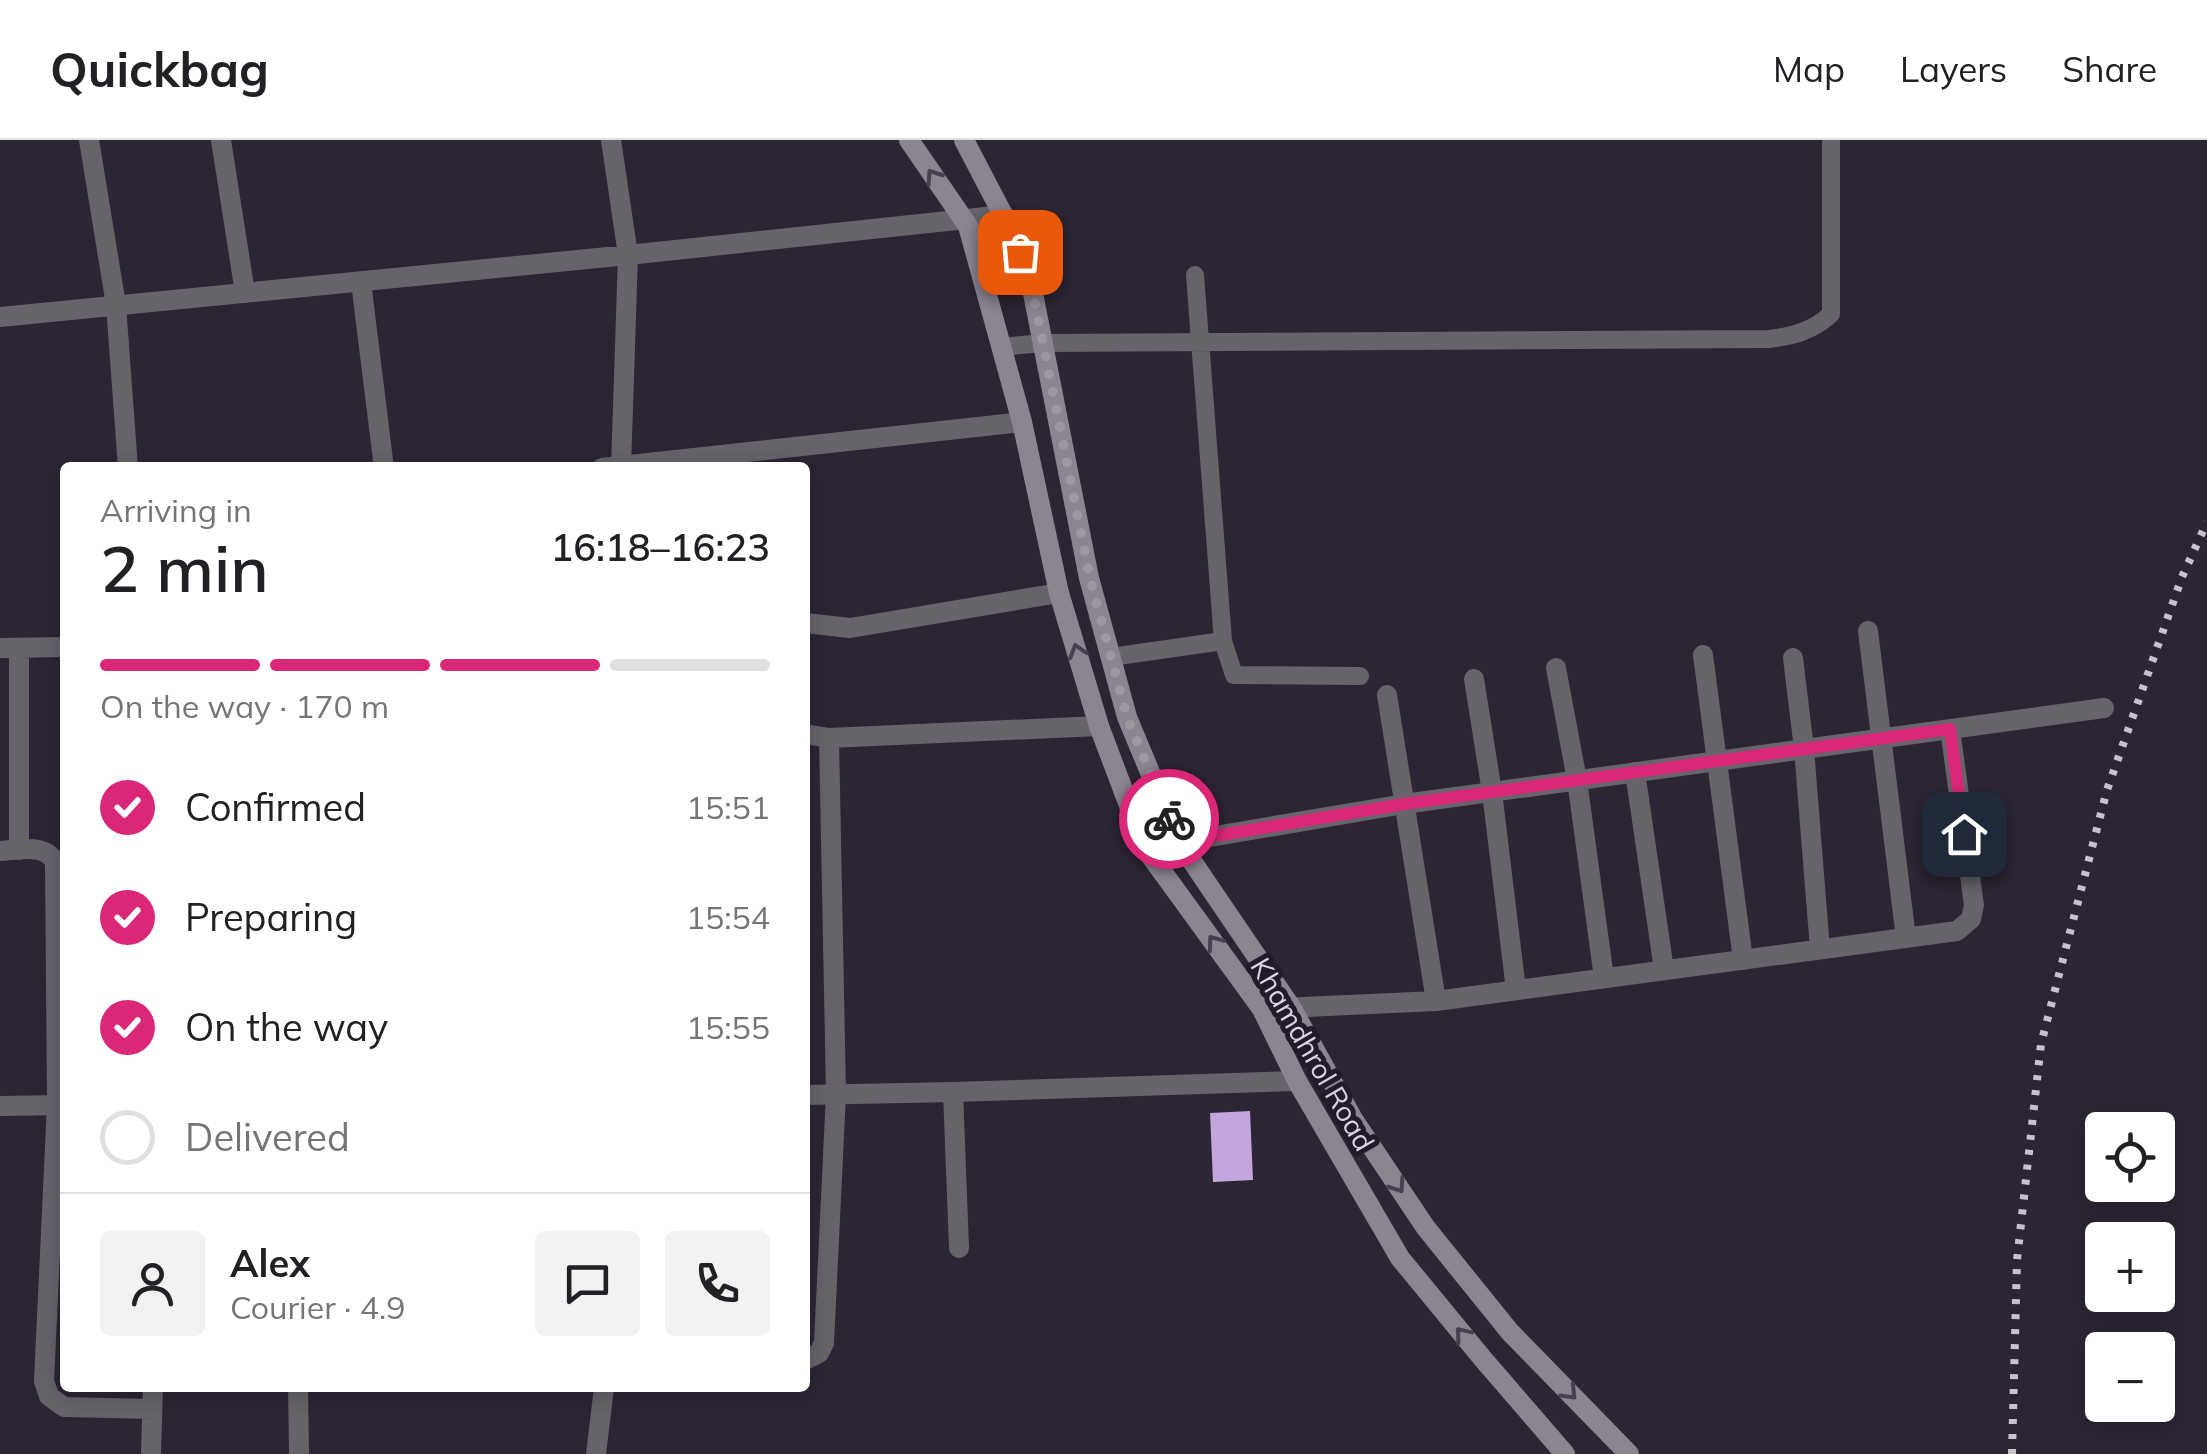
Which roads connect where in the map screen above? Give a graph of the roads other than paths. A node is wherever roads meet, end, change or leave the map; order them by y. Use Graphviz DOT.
graph roads {
  1 [pos="88,140"];
  2 [pos="221,140"];
  3 [pos="611,140"];
  4 [pos="909,140"];
  5 [pos="964,140"];
  6 [pos="1831,140"];
  7 [pos="1004,215"];
  8 [pos="964,220"];
  9 [pos="628,255"];
  10 [pos="1195,275"];
  11 [pos="361,282"];
  12 [pos="244,293"];
  13 [pos="116,306"];
  14 [pos="0,317"];
  15 [pos="1044,343"];
  16 [pos="1202,343"];
  17 [pos="1001,347"];
  18 [pos="1022,422"];
  19 [pos="128,462"];
  20 [pos="383,462"];
  21 [pos="614,462"];
  22 [pos="659,462"];
  23 [pos="1059,594"];
  24 [pos="810,624"];
  25 [pos="1868,631"];
  26 [pos="1223,641"];
  27 [pos="60,647"];
  28 [pos="10,648"];
  29 [pos="1703,655"];
  30 [pos="1111,657"];
  31 [pos="1792,658"];
  32 [pos="1556,668"];
  33 [pos="1360,676"];
  34 [pos="1474,679"];
  35 [pos="1387,695"];
  36 [pos="2104,708"];
  37 [pos="1099,726"];
  38 [pos="1950,729"];
  39 [pos="810,735"];
  40 [pos="830,738"];
  41 [pos="1881,739"];
  42 [pos="1804,749"];
  43 [pos="1719,760"];
  44 [pos="1634,772"];
  45 [pos="1577,780"];
  46 [pos="1492,792"];
  47 [pos="1404,804"];
  48 [pos="1179,842"];
  49 [pos="1145,848"];
  50 [pos="10,850"];
  51 [pos="1906,938"];
  52 [pos="1820,949"];
  53 [pos="1743,960"];
  54 [pos="1664,970"];
  55 [pos="1604,978"];
  56 [pos="1516,990"];
  57 [pos="1436,1001"];
  58 [pos="1291,1006"];
  59 [pos="1262,1010"];
  60 [pos="60,1056"];
  61 [pos="1298,1081"];
  62 [pos="952,1092"];
  63 [pos="836,1094"];
  64 [pos="810,1095"];
  65 [pos="60,1105"];
  66 [pos="0,1106"];
  67 [pos="60,1121"];
  68 [pos="959,1248"];
  69 [pos="810,1358"];
  70 [pos="298,1392"];
  71 [pos="604,1392"];
  72 [pos="153,1398"];
  73 [pos="151,1454"];
  74 [pos="300,1454"];
  75 [pos="596,1454"];
  76 [pos="1565,1454"];
  77 [pos="1629,1454"];
  1 -- 13 [label="street"];
  2 -- 12 [label="street"];
  3 -- 9 [label="street"];
  8 -- 4 [label="main road, Khamdhrol Road, one-way"];
  5 -- 7 [label="main road, Khamdhrol Road"];
  6 -- 16 [label="lane"];
  7 -- 8 [label="street"];
  7 -- 15 [label="main road, Khamdhrol Road"];
  8 -- 9 [label="street"];
  8 -- 17 [label="main road, Khamdhrol Road"];
  9 -- 11 [label="street"];
  9 -- 21 [label="street"];
  10 -- 16 [label="lane"];
  11 -- 12 [label="street"];
  11 -- 20 [label="street"];
  12 -- 13 [label="street"];
  13 -- 14 [label="street"];
  13 -- 19 [label="street"];
  15 -- 16 [label="lane"];
  15 -- 17 [label="lane"];
  15 -- 30 [label="main road, Khamdhrol Road"];
  16 -- 26 [label="lane"];
  17 -- 18 [label="main road, Khamdhrol Road"];
  18 -- 22 [label="street"];
  18 -- 23 [label="main road, Khamdhrol Road"];
  23 -- 24 [label="street"];
  37 -- 23 [label="main road, Khamdhrol Road, one-way"];
  25 -- 41 [label="street"];
  26 -- 30 [label="lane"];
  26 -- 33 [label="lane"];
  27 -- 28 [label="street"];
  28 -- 50 [label="street"];
  29 -- 43 [label="street"];
  30 -- 48 [label="main road, Khamdhrol Road"];
  31 -- 42 [label="street"];
  32 -- 45 [label="street"];
  34 -- 46 [label="street"];
  35 -- 47 [label="street"];
  36 -- 38 [label="street"];
  37 -- 40 [label="street"];
  37 -- 49 [label="main road, Khamdhrol Road"];
  38 -- 41 [label="street"];
  38 -- 51 [label="street"];
  39 -- 40 [label="street"];
  40 -- 63 [label="street"];
  41 -- 42 [label="street"];
  41 -- 51 [label="street"];
  42 -- 43 [label="street"];
  42 -- 52 [label="street"];
  43 -- 44 [label="street"];
  43 -- 53 [label="street"];
  44 -- 45 [label="street"];
  44 -- 54 [label="street"];
  45 -- 46 [label="street"];
  45 -- 55 [label="street"];
  46 -- 47 [label="street"];
  46 -- 56 [label="street"];
  47 -- 48 [label="street"];
  47 -- 57 [label="street"];
  48 -- 49 [label="street"];
  48 -- 58 [label="main road, Khamdhrol Road"];
  59 -- 49 [label="main road, Khamdhrol Road, one-way"];
  50 -- 60 [label="street"];
  51 -- 52 [label="street"];
  52 -- 53 [label="street"];
  53 -- 54 [label="street"];
  54 -- 55 [label="street"];
  55 -- 56 [label="street"];
  56 -- 57 [label="street"];
  57 -- 58 [label="street"];
  58 -- 59 [label="street"];
  58 -- 77 [label="main road, Khamdhrol Road, one-way"];
  59 -- 61 [label="main road, Khamdhrol Road"];
  61 -- 62 [label="street"];
  76 -- 61 [label="main road, Khamdhrol Road, one-way"];
  62 -- 63 [label="street"];
  62 -- 68 [label="street"];
  63 -- 64 [label="street"];
  63 -- 69 [label="street"];
  65 -- 66 [label="street"];
  67 -- 72 [label="street"];
  70 -- 74 [label="street"];
  71 -- 75 [label="street"];
  72 -- 73 [label="street"];
}
